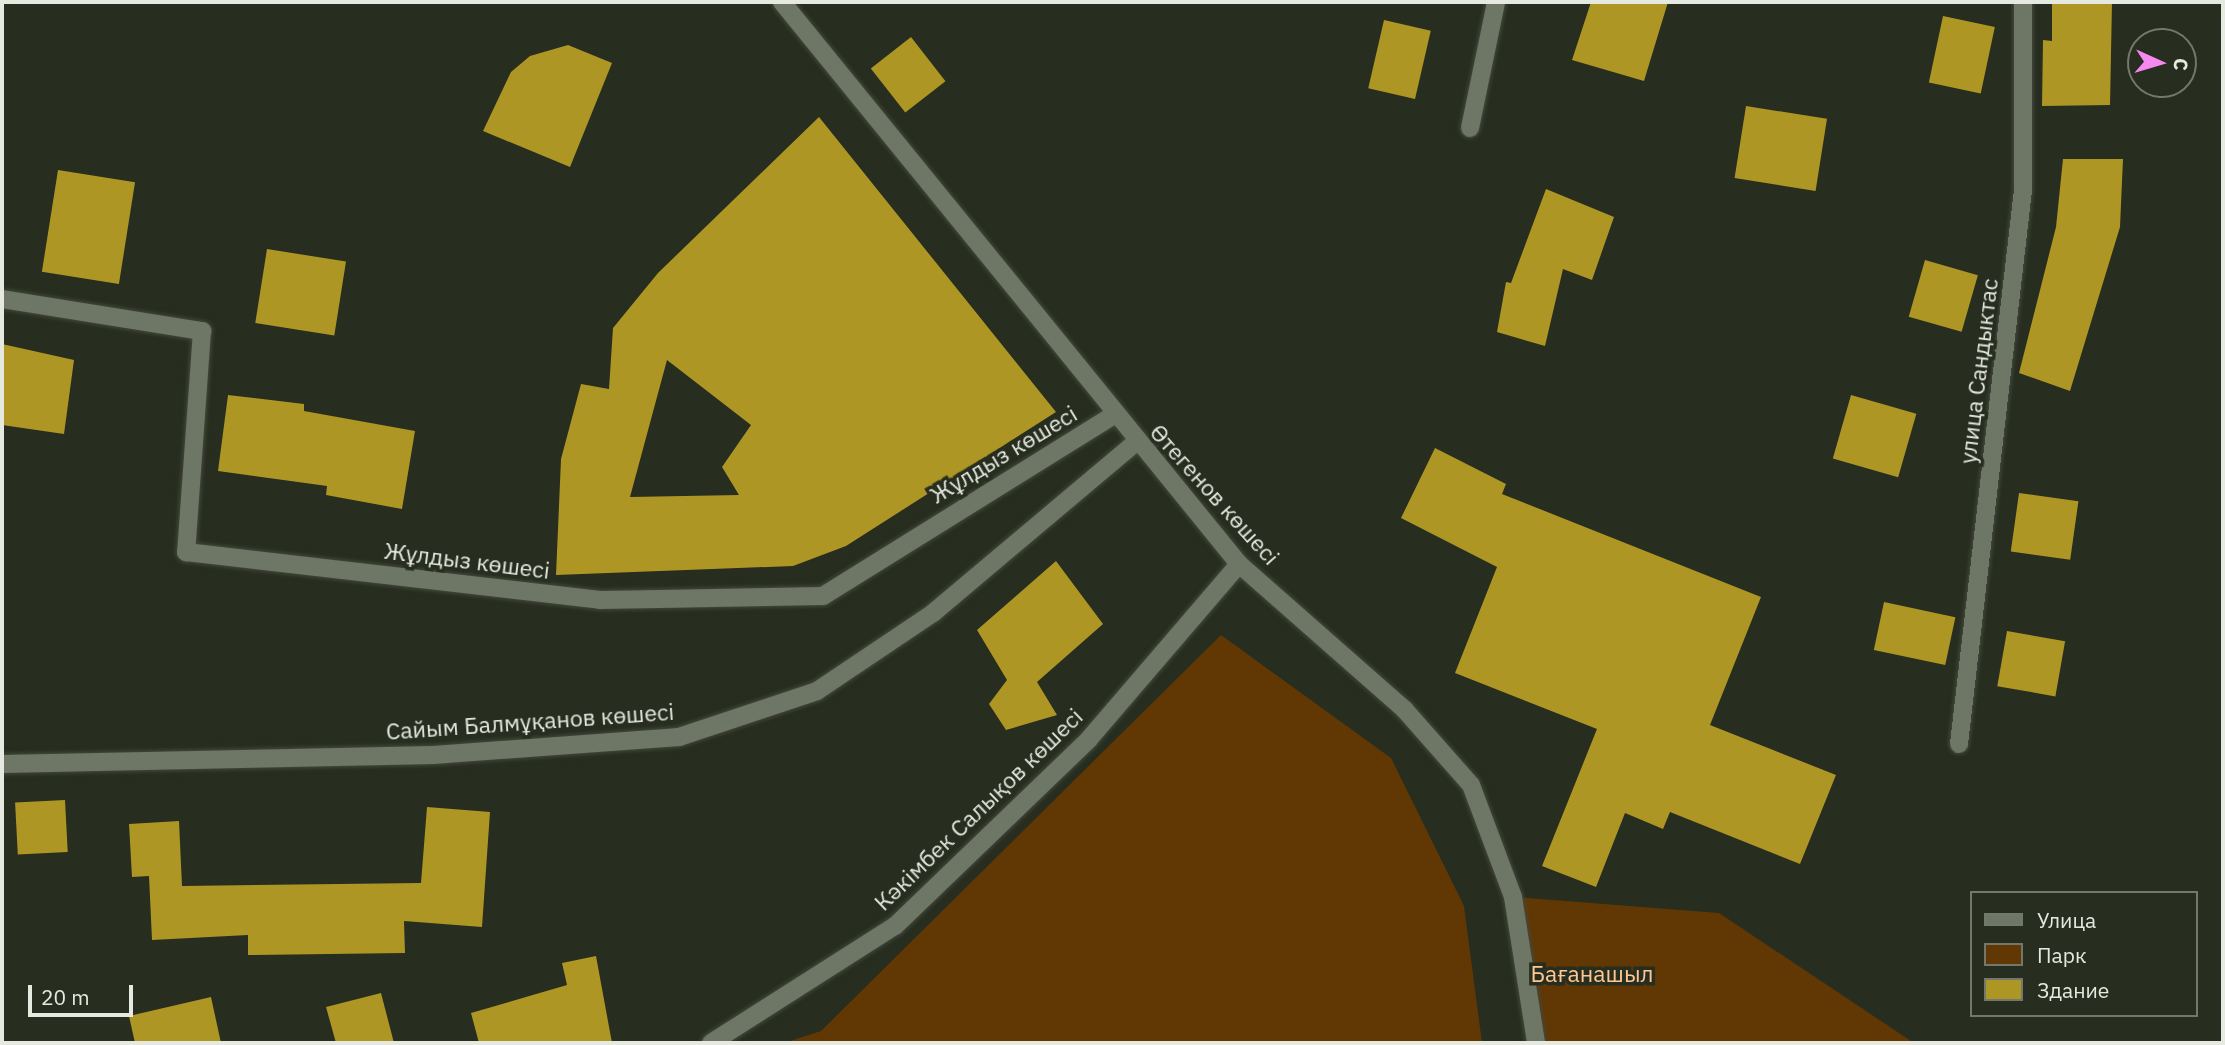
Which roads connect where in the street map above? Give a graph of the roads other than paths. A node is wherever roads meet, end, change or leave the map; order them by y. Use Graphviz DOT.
graph roads {
  1 [pos="782,2"];
  2 [pos="1496,2"];
  3 [pos="2023,2"];
  4 [pos="1469,128"];
  5 [pos="2,299"];
  6 [pos="1114,415"];
  7 [pos="1136,443"];
  8 [pos="1239,564"];
  9 [pos="1959,744"];
  10 [pos="2,764"];
  11 [pos="711,1043"];
  12 [pos="1536,1043"];
  1 -- 6 [label="street, Өтегенов көшесі"];
  2 -- 4 [label="street"];
  3 -- 9 [label="street, улица Сандыктас"];
  5 -- 6 [label="street, Жұлдыз көшесі"];
  6 -- 7 [label="street, Өтегенов көшесі"];
  7 -- 8 [label="street, Өтегенов көшесі"];
  7 -- 10 [label="street, Сайым Балмұқанов көшесі"];
  8 -- 11 [label="street, Кәкімбек Салықов көшесі"];
  8 -- 12 [label="street, Өтегенов көшесі"];
}
